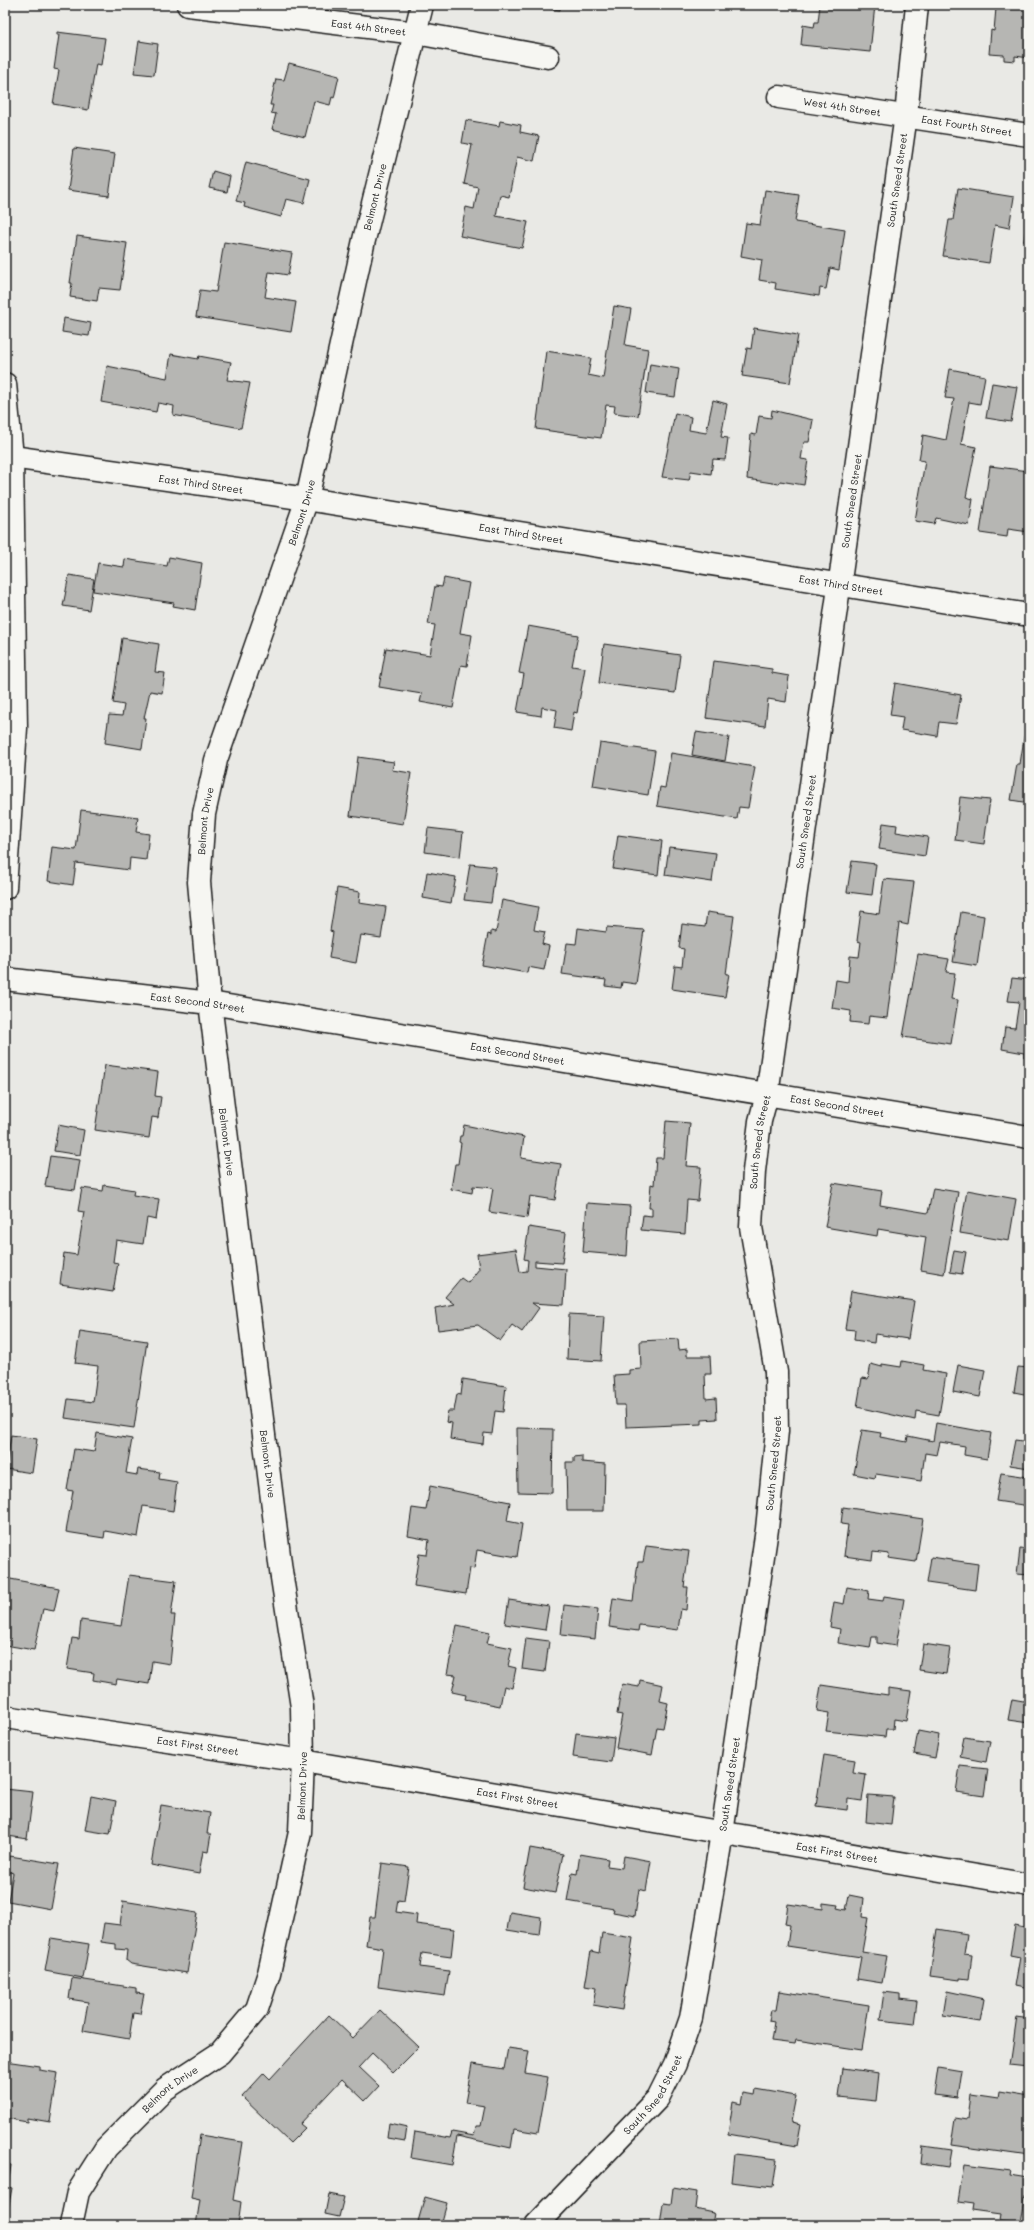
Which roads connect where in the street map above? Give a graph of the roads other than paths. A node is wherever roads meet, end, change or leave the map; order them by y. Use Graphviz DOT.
graph roads {
  1 [pos="188,5"];
  2 [pos="422,5"];
  3 [pos="917,5"];
  4 [pos="416,33"];
  5 [pos="548,57"];
  6 [pos="779,97"];
  7 [pos="906,115"];
  8 [pos="1029,136"];
  9 [pos="5,384"];
  10 [pos="12,457"];
  11 [pos="307,499"];
  12 [pos="841,586"];
  13 [pos="1029,615"];
  14 [pos="5,888"];
  15 [pos="5,979"];
  16 [pos="210,1004"];
  17 [pos="768,1095"];
  18 [pos="1029,1137"];
  19 [pos="5,1717"];
  20 [pos="303,1761"];
  21 [pos="722,1833"];
  22 [pos="1029,1885"];
  23 [pos="71,2225"];
  24 [pos="536,2225"];
  1 -- 4 [label="street, East 4th Street"];
  2 -- 4 [label="street, Belmont Drive"];
  3 -- 7 [label="street, South Sneed Street"];
  4 -- 5 [label="street, East 4th Street"];
  4 -- 11 [label="street, Belmont Drive"];
  6 -- 7 [label="street, West 4th Street"];
  7 -- 8 [label="street, East Fourth Street"];
  7 -- 12 [label="street, South Sneed Street"];
  9 -- 10 [label="street"];
  10 -- 11 [label="street, East Third Street"];
  10 -- 14 [label="street"];
  11 -- 12 [label="street, East Third Street"];
  11 -- 16 [label="street, Belmont Drive"];
  12 -- 13 [label="street, East Third Street"];
  12 -- 17 [label="street, South Sneed Street"];
  15 -- 16 [label="street, East Second Street"];
  16 -- 17 [label="street, East Second Street"];
  16 -- 20 [label="street, Belmont Drive"];
  17 -- 18 [label="street, East Second Street"];
  17 -- 21 [label="street, South Sneed Street"];
  19 -- 20 [label="street, East First Street"];
  20 -- 21 [label="street, East First Street"];
  20 -- 23 [label="street, Belmont Drive"];
  21 -- 22 [label="street, East First Street"];
  21 -- 24 [label="street, South Sneed Street"];
}
